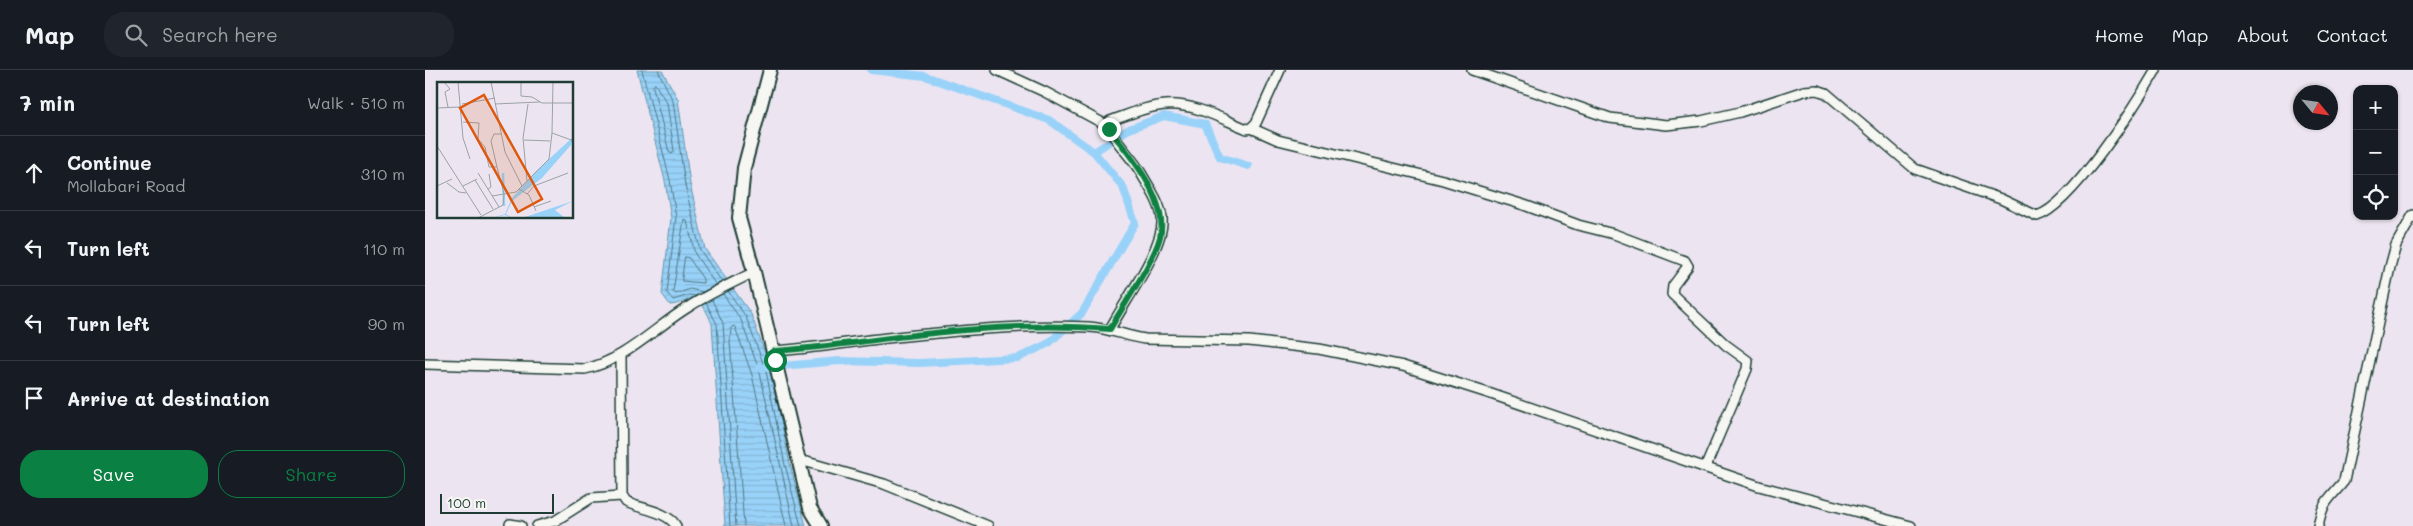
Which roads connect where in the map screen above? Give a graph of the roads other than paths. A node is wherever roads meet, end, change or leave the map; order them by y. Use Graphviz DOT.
graph roads {
  1 [pos="770,70"];
  2 [pos="997,70"];
  3 [pos="1280,70"];
  4 [pos="1472,70"];
  5 [pos="2156,70"];
  6 [pos="1109,127"];
  7 [pos="1251,128"];
  8 [pos="2413,215"];
  9 [pos="755,272"];
  10 [pos="1110,329"];
  11 [pos="621,356"];
  12 [pos="775,361"];
  13 [pos="425,364"];
  14 [pos="798,462"];
  15 [pos="1706,466"];
  16 [pos="622,496"];
  17 [pos="511,524"];
  18 [pos="521,526"];
  19 [pos="537,526"];
  20 [pos="676,526"];
  21 [pos="821,526"];
  22 [pos="988,526"];
  23 [pos="1911,526"];
  24 [pos="2318,526"];
  1 -- 9 [label="street"];
  2 -- 6 [label="street"];
  3 -- 7 [label="street"];
  4 -- 5 [label="street"];
  6 -- 7 [label="street"];
  6 -- 10 [label="street"];
  7 -- 15 [label="street"];
  8 -- 24 [label="street"];
  9 -- 11 [label="street"];
  9 -- 12 [label="street"];
  10 -- 12 [label="street"];
  10 -- 15 [label="street"];
  11 -- 13 [label="street"];
  11 -- 16 [label="street"];
  12 -- 14 [label="street"];
  14 -- 21 [label="street"];
  14 -- 22 [label="street"];
  15 -- 23 [label="street"];
  16 -- 19 [label="street"];
  16 -- 20 [label="street"];
  17 -- 18 [label="street"];
}
